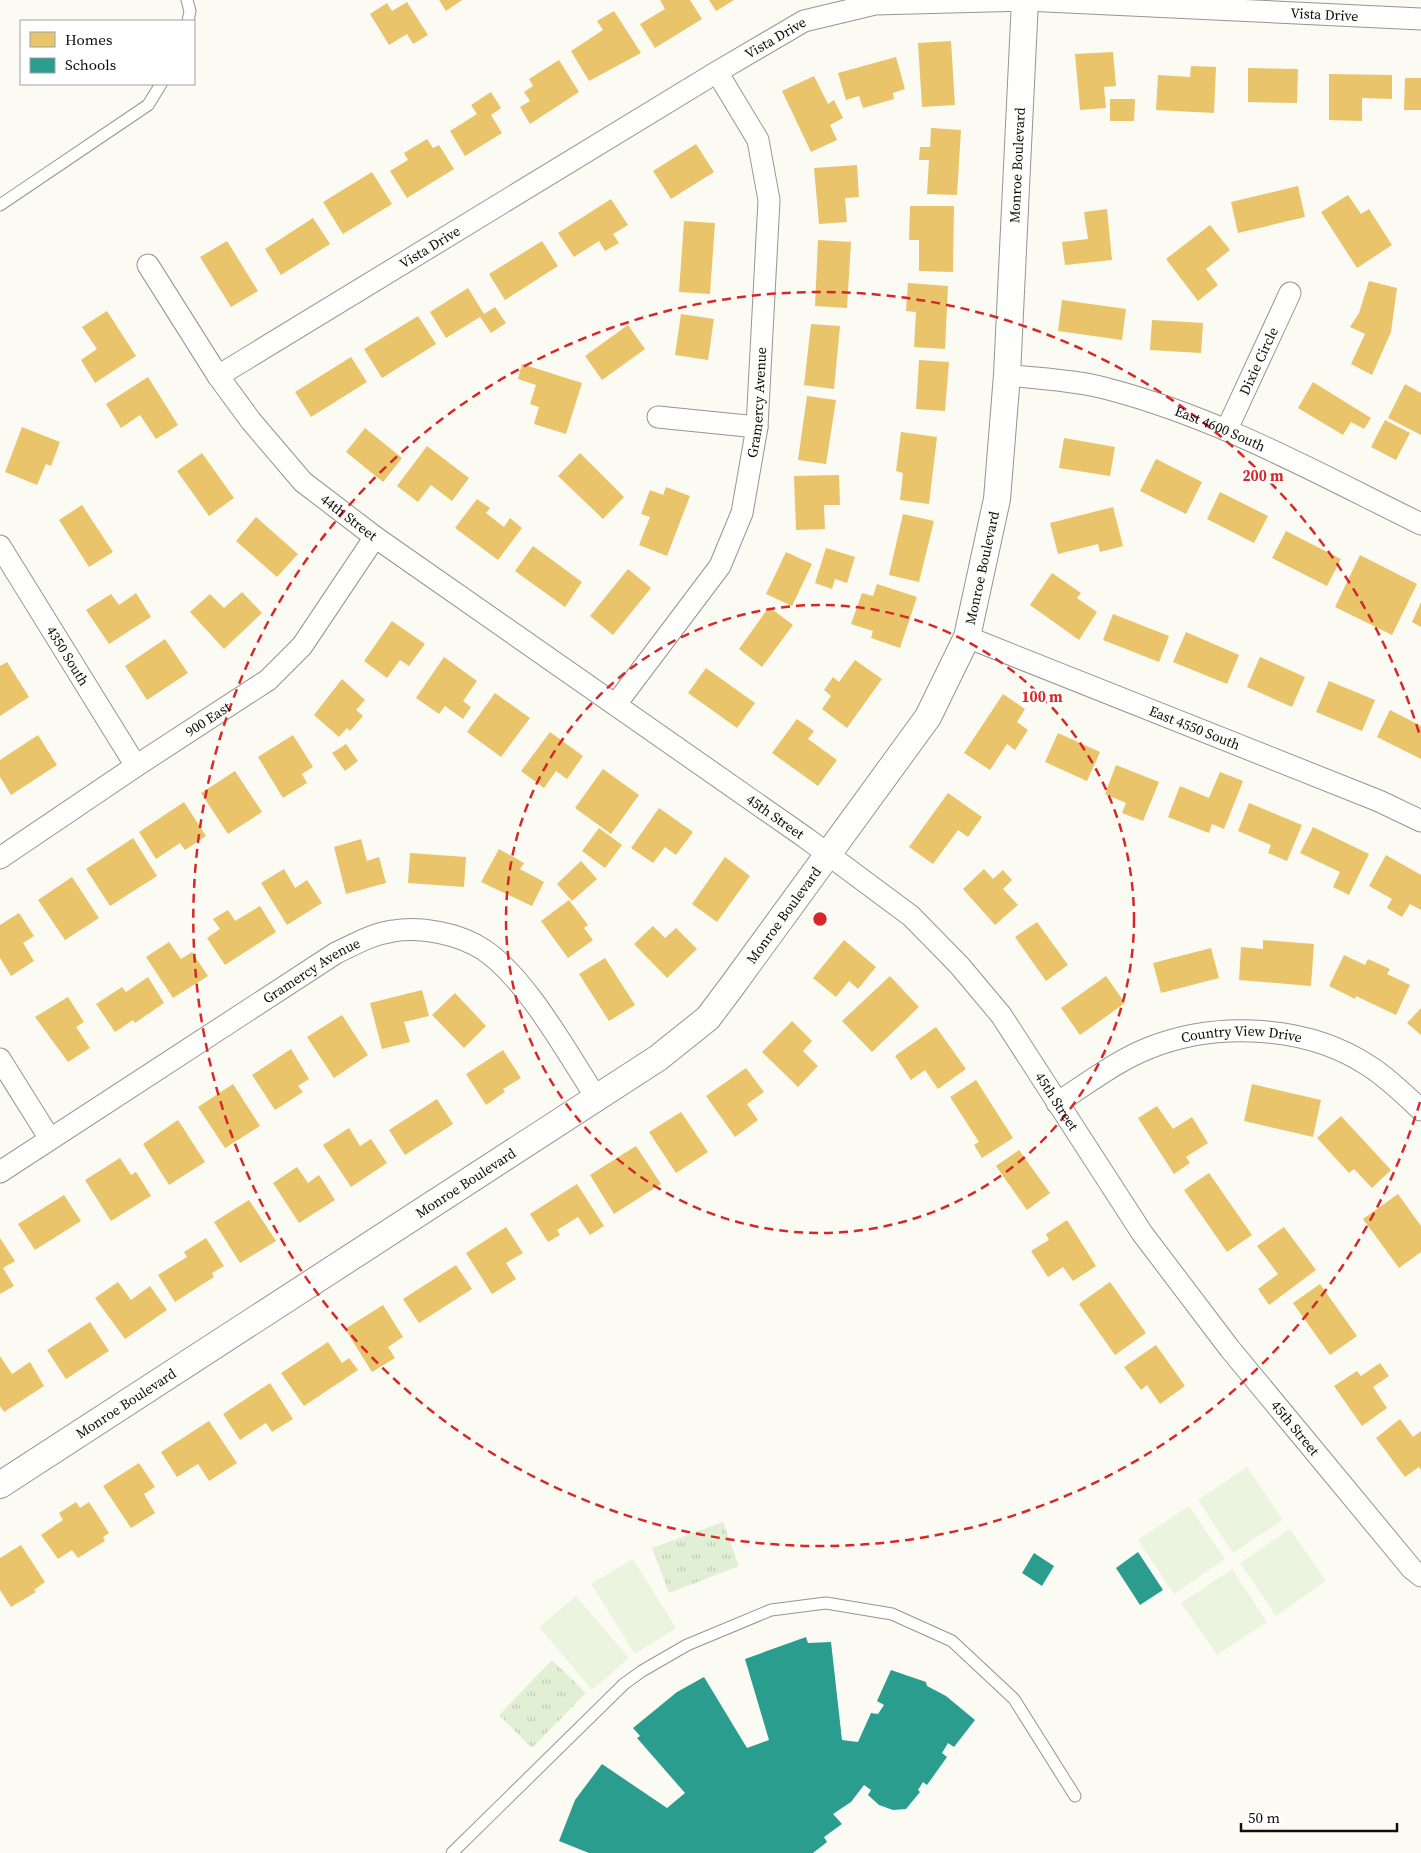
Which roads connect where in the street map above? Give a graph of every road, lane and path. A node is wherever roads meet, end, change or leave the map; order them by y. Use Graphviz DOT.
graph roads {
  1 [pos="187,0"];
  2 [pos="1025,0"];
  3 [pos="1421,19"];
  4 [pos="188,20"];
  5 [pos="717,72"];
  6 [pos="160,85"];
  7 [pos="0,205"];
  8 [pos="148,265"];
  9 [pos="1290,293"];
  10 [pos="1007,375"];
  11 [pos="218,376"];
  12 [pos="658,417"];
  13 [pos="757,427"];
  14 [pos="1227,429"];
  15 [pos="1421,524"];
  16 [pos="375,537"];
  17 [pos="0,546"];
  18 [pos="966,637"];
  19 [pos="616,704"];
  20 [pos="136,766"];
  21 [pos="1421,821"];
  22 [pos="828,854"];
  23 [pos="0,858"];
  24 [pos="0,1060"];
  25 [pos="596,1097"];
  26 [pos="1057,1103"];
  27 [pos="1421,1110"];
  28 [pos="50,1139"];
  29 [pos="0,1172"];
  30 [pos="0,1485"];
  31 [pos="1421,1576"];
  32 [pos="1075,1796"];
  33 [pos="452,1853"];
  1 -- 4 [label="lane"];
  2 -- 3 [label="street, Vista Drive"];
  2 -- 5 [label="street, Vista Drive"];
  2 -- 10 [label="street, Monroe Boulevard"];
  5 -- 11 [label="street, Vista Drive"];
  5 -- 13 [label="street, Gramercy Avenue"];
  6 -- 7 [label="lane"];
  8 -- 11 [label="street, 44th Street"];
  9 -- 14 [label="street, Dixie Circle"];
  10 -- 14 [label="street, East 4600 South"];
  10 -- 18 [label="street, Monroe Boulevard"];
  11 -- 16 [label="street, 44th Street"];
  12 -- 13 [label="street"];
  13 -- 19 [label="street, Gramercy Avenue"];
  14 -- 15 [label="street, East 4600 South"];
  16 -- 19 [label="street, 44th Street"];
  16 -- 20 [label="street, 900 East"];
  17 -- 20 [label="street, 4350 South"];
  18 -- 21 [label="street, East 4550 South"];
  18 -- 22 [label="street, Monroe Boulevard"];
  19 -- 22 [label="street, 45th Street"];
  20 -- 23 [label="street, 900 East"];
  22 -- 25 [label="street, Monroe Boulevard"];
  22 -- 26 [label="street, 45th Street"];
  24 -- 28 [label="street"];
  25 -- 28 [label="street, Gramercy Avenue"];
  25 -- 30 [label="street, Monroe Boulevard"];
  26 -- 27 [label="street, Country View Drive"];
  26 -- 31 [label="street, 45th Street"];
  28 -- 29 [label="street, Gramercy Avenue"];
  32 -- 33 [label="lane"];
}
